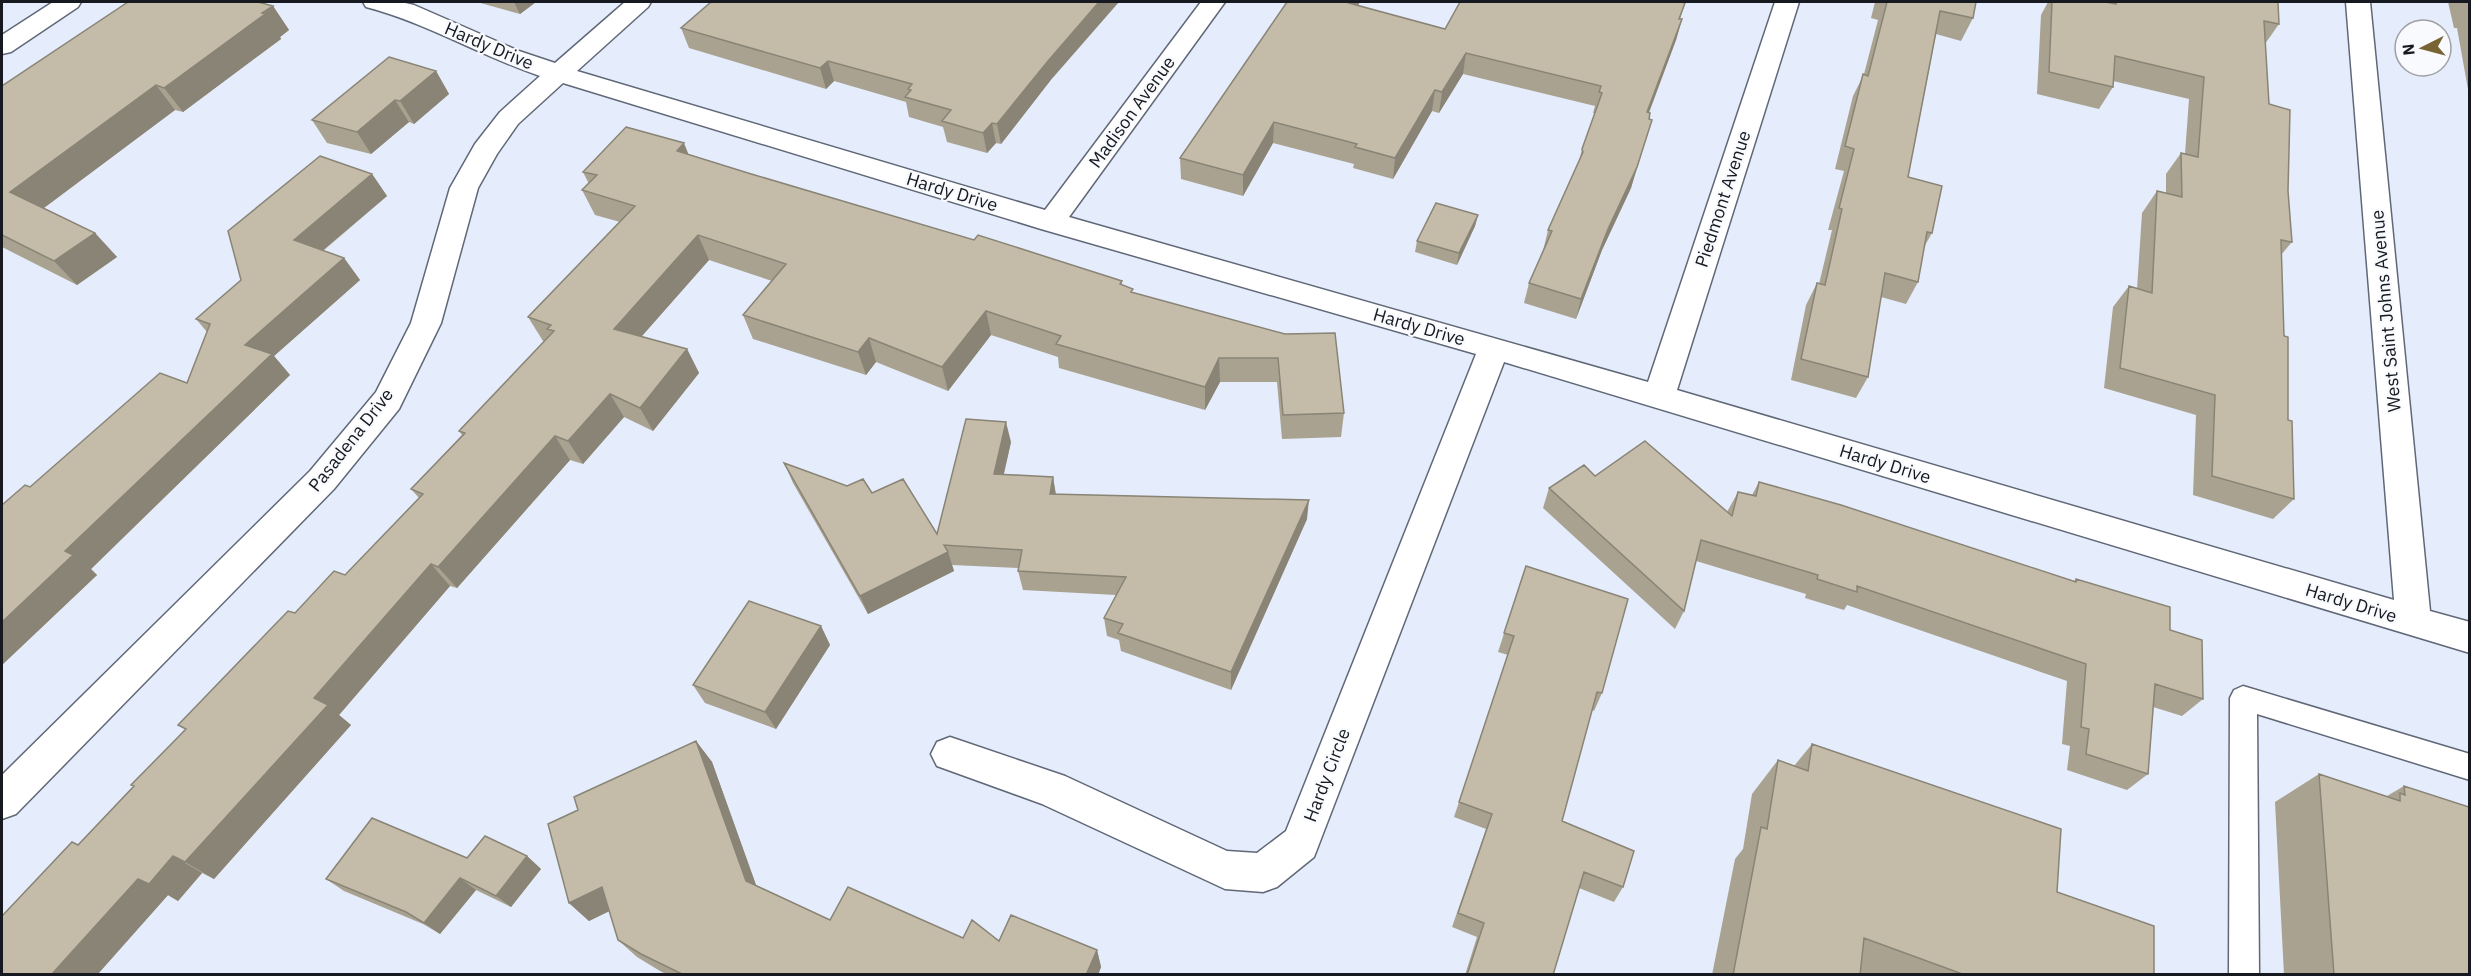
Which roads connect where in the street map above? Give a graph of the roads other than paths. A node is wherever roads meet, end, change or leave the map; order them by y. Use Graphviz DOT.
graph roads {
  1 [pos="69,2"];
  2 [pos="375,2"];
  3 [pos="639,2"];
  4 [pos="1213,2"];
  5 [pos="1786,2"];
  6 [pos="2358,2"];
  7 [pos="2,46"];
  8 [pos="557,73"];
  9 [pos="1051,222"];
  10 [pos="1494,348"];
  11 [pos="1659,397"];
  12 [pos="2413,621"];
  13 [pos="2469,638"];
  14 [pos="950,754"];
  15 [pos="2469,766"];
  16 [pos="2,801"];
  17 [pos="2244,975"];
  1 -- 7 [label="street"];
  2 -- 8 [label="street, Hardy Drive"];
  3 -- 8 [label="street, Pasadena Drive"];
  4 -- 9 [label="street, Madison Avenue"];
  5 -- 11 [label="street, Piedmont Avenue"];
  6 -- 12 [label="street, West Saint Johns Avenue"];
  8 -- 9 [label="street, Hardy Drive"];
  8 -- 16 [label="street, Pasadena Drive"];
  9 -- 10 [label="street, Hardy Drive"];
  10 -- 11 [label="street, Hardy Drive"];
  10 -- 14 [label="street, Hardy Circle"];
  11 -- 12 [label="street, Hardy Drive"];
  12 -- 13 [label="street, Hardy Drive"];
  15 -- 17 [label="lane"];
}
